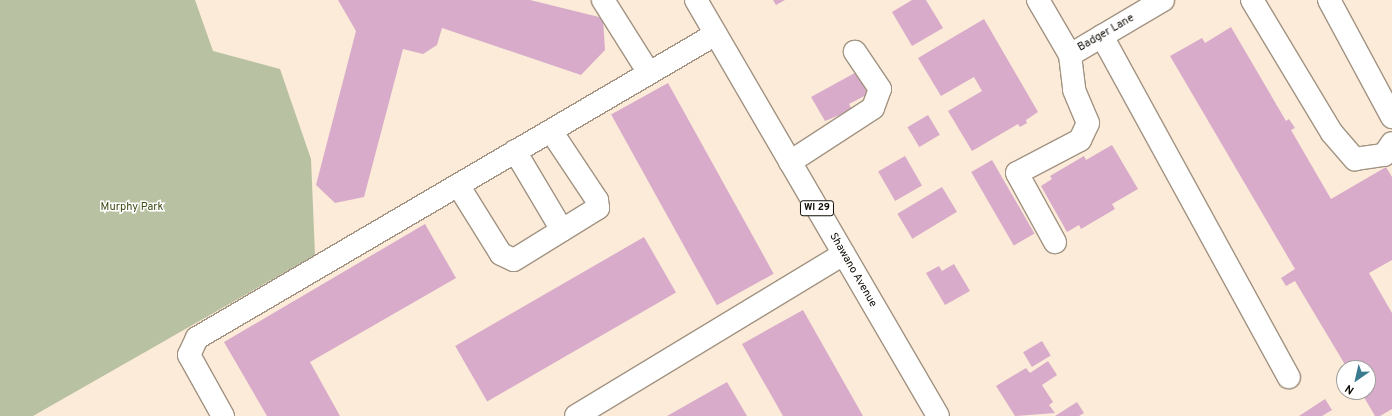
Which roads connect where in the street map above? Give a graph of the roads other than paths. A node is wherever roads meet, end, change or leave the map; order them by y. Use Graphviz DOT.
graph roads {
  1 [pos="603,0"];
  2 [pos="696,0"];
  3 [pos="1038,0"];
  4 [pos="1163,0"];
  5 [pos="1252,0"];
  6 [pos="1329,0"];
  7 [pos="716,34"];
  8 [pos="1102,36"];
  9 [pos="855,52"];
  10 [pos="1070,55"];
  11 [pos="649,73"];
  12 [pos="1392,116"];
  13 [pos="551,131"];
  14 [pos="1392,143"];
  15 [pos="515,151"];
  16 [pos="790,162"];
  17 [pos="458,185"];
  18 [pos="562,230"];
  19 [pos="1054,242"];
  20 [pos="844,254"];
  21 [pos="1290,377"];
  22 [pos="223,416"];
  23 [pos="576,416"];
  24 [pos="938,416"];
  1 -- 11 [label="main road"];
  2 -- 7 [label="main road, Shawano Avenue / WI 29"];
  3 -- 10 [label="main road"];
  4 -- 8 [label="main road, Badger Lane"];
  5 -- 14 [label="main road"];
  6 -- 12 [label="main road"];
  7 -- 11 [label="main road"];
  7 -- 16 [label="main road, Shawano Avenue / WI 29"];
  8 -- 10 [label="main road, Badger Lane"];
  8 -- 21 [label="main road"];
  9 -- 16 [label="main road"];
  10 -- 19 [label="main road"];
  11 -- 13 [label="main road"];
  13 -- 15 [label="main road"];
  13 -- 18 [label="main road"];
  15 -- 17 [label="main road"];
  15 -- 18 [label="main road"];
  16 -- 20 [label="main road, Shawano Avenue / WI 29"];
  17 -- 18 [label="main road"];
  17 -- 22 [label="main road"];
  20 -- 23 [label="main road"];
  20 -- 24 [label="main road, Shawano Avenue / WI 29"];
}
